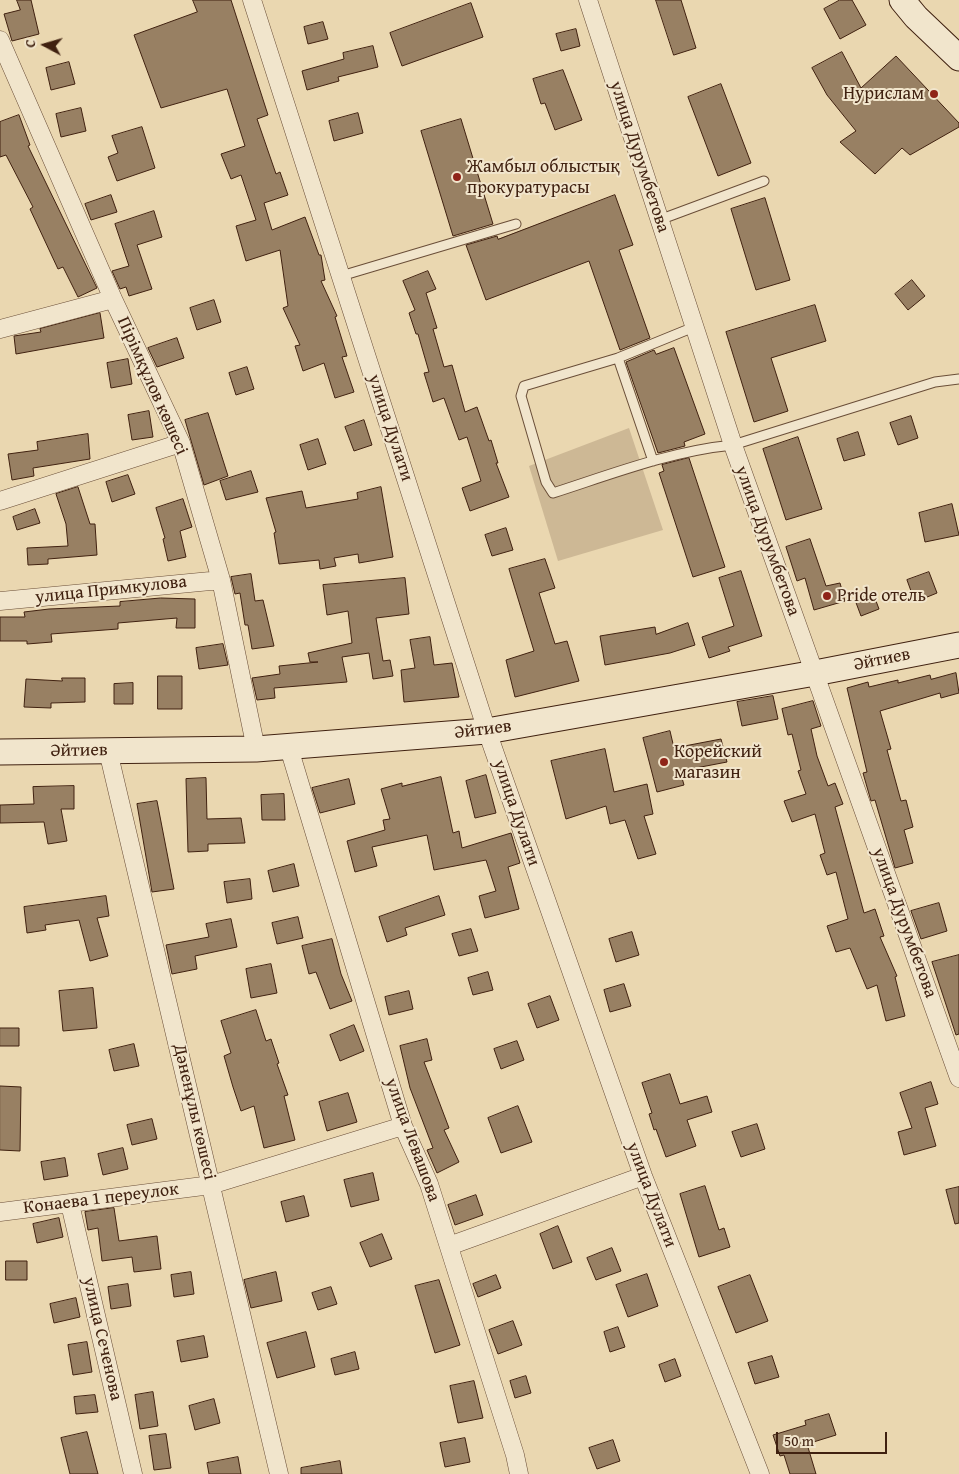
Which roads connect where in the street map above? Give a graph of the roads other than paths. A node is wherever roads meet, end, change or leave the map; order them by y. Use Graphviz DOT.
graph roads {
  1 [pos="252,0"];
  2 [pos="588,0"];
  3 [pos="902,0"];
  4 [pos="0,40"];
  5 [pos="959,58"];
  6 [pos="764,181"];
  7 [pos="659,220"];
  8 [pos="516,224"];
  9 [pos="341,276"];
  10 [pos="113,299"];
  11 [pos="694,327"];
  12 [pos="0,329"];
  13 [pos="618,358"];
  14 [pos="959,379"];
  15 [pos="181,443"];
  16 [pos="733,445"];
  17 [pos="653,461"];
  18 [pos="0,501"];
  19 [pos="221,580"];
  20 [pos="0,601"];
  21 [pos="959,646"];
  22 [pos="815,673"];
  23 [pos="487,731"];
  24 [pos="289,748"];
  25 [pos="256,749"];
  26 [pos="108,751"];
  27 [pos="0,752"];
  28 [pos="959,1078"];
  29 [pos="403,1126"];
  30 [pos="643,1176"];
  31 [pos="211,1185"];
  32 [pos="70,1204"];
  33 [pos="0,1212"];
  34 [pos="449,1246"];
  35 [pos="134,1474"];
  36 [pos="279,1474"];
  37 [pos="519,1474"];
  38 [pos="760,1474"];
  1 -- 9 [label="street, улица Дулати"];
  2 -- 7 [label="street, улица Дурумбетова"];
  3 -- 5 [label="street"];
  4 -- 10 [label="street, Пірімқұлов көшесі"];
  6 -- 7 [label="lane"];
  7 -- 11 [label="street, улица Дурумбетова"];
  8 -- 9 [label="lane"];
  9 -- 23 [label="street, улица Дулати"];
  10 -- 12 [label="street"];
  10 -- 15 [label="street, Пірімқұлов көшесі"];
  11 -- 13 [label="lane"];
  11 -- 16 [label="street, улица Дурумбетова"];
  13 -- 17 [label="lane"];
  13 -- 17 [label="lane"];
  14 -- 16 [label="lane"];
  15 -- 18 [label="street"];
  15 -- 19 [label="street, Пірімқұлов көшесі"];
  16 -- 17 [label="lane"];
  16 -- 22 [label="street, улица Дурумбетова"];
  19 -- 20 [label="street, улица Примкулова"];
  19 -- 25 [label="street, Пірімқұлов көшесі"];
  21 -- 22 [label="street, Әйтиев"];
  22 -- 23 [label="street, Әйтиев"];
  22 -- 28 [label="street, улица Дурумбетова"];
  23 -- 24 [label="street, Әйтиев"];
  23 -- 30 [label="street, улица Дулати"];
  24 -- 25 [label="street, Әйтиев"];
  24 -- 29 [label="street, улица Левашова"];
  25 -- 26 [label="street, Әйтиев"];
  26 -- 27 [label="street, Әйтиев"];
  26 -- 31 [label="street, Дәненұлы көшесі"];
  29 -- 31 [label="street, Конаева 1 переулок"];
  29 -- 34 [label="street, улица Левашова"];
  30 -- 34 [label="street"];
  30 -- 38 [label="street, улица Дулати"];
  31 -- 32 [label="street, Конаева 1 переулок"];
  31 -- 36 [label="street, Дәненұлы көшесі"];
  32 -- 33 [label="street, Конаева 1 переулок"];
  32 -- 35 [label="street, улица Сеченова"];
  34 -- 37 [label="street, улица Левашова"];
}
